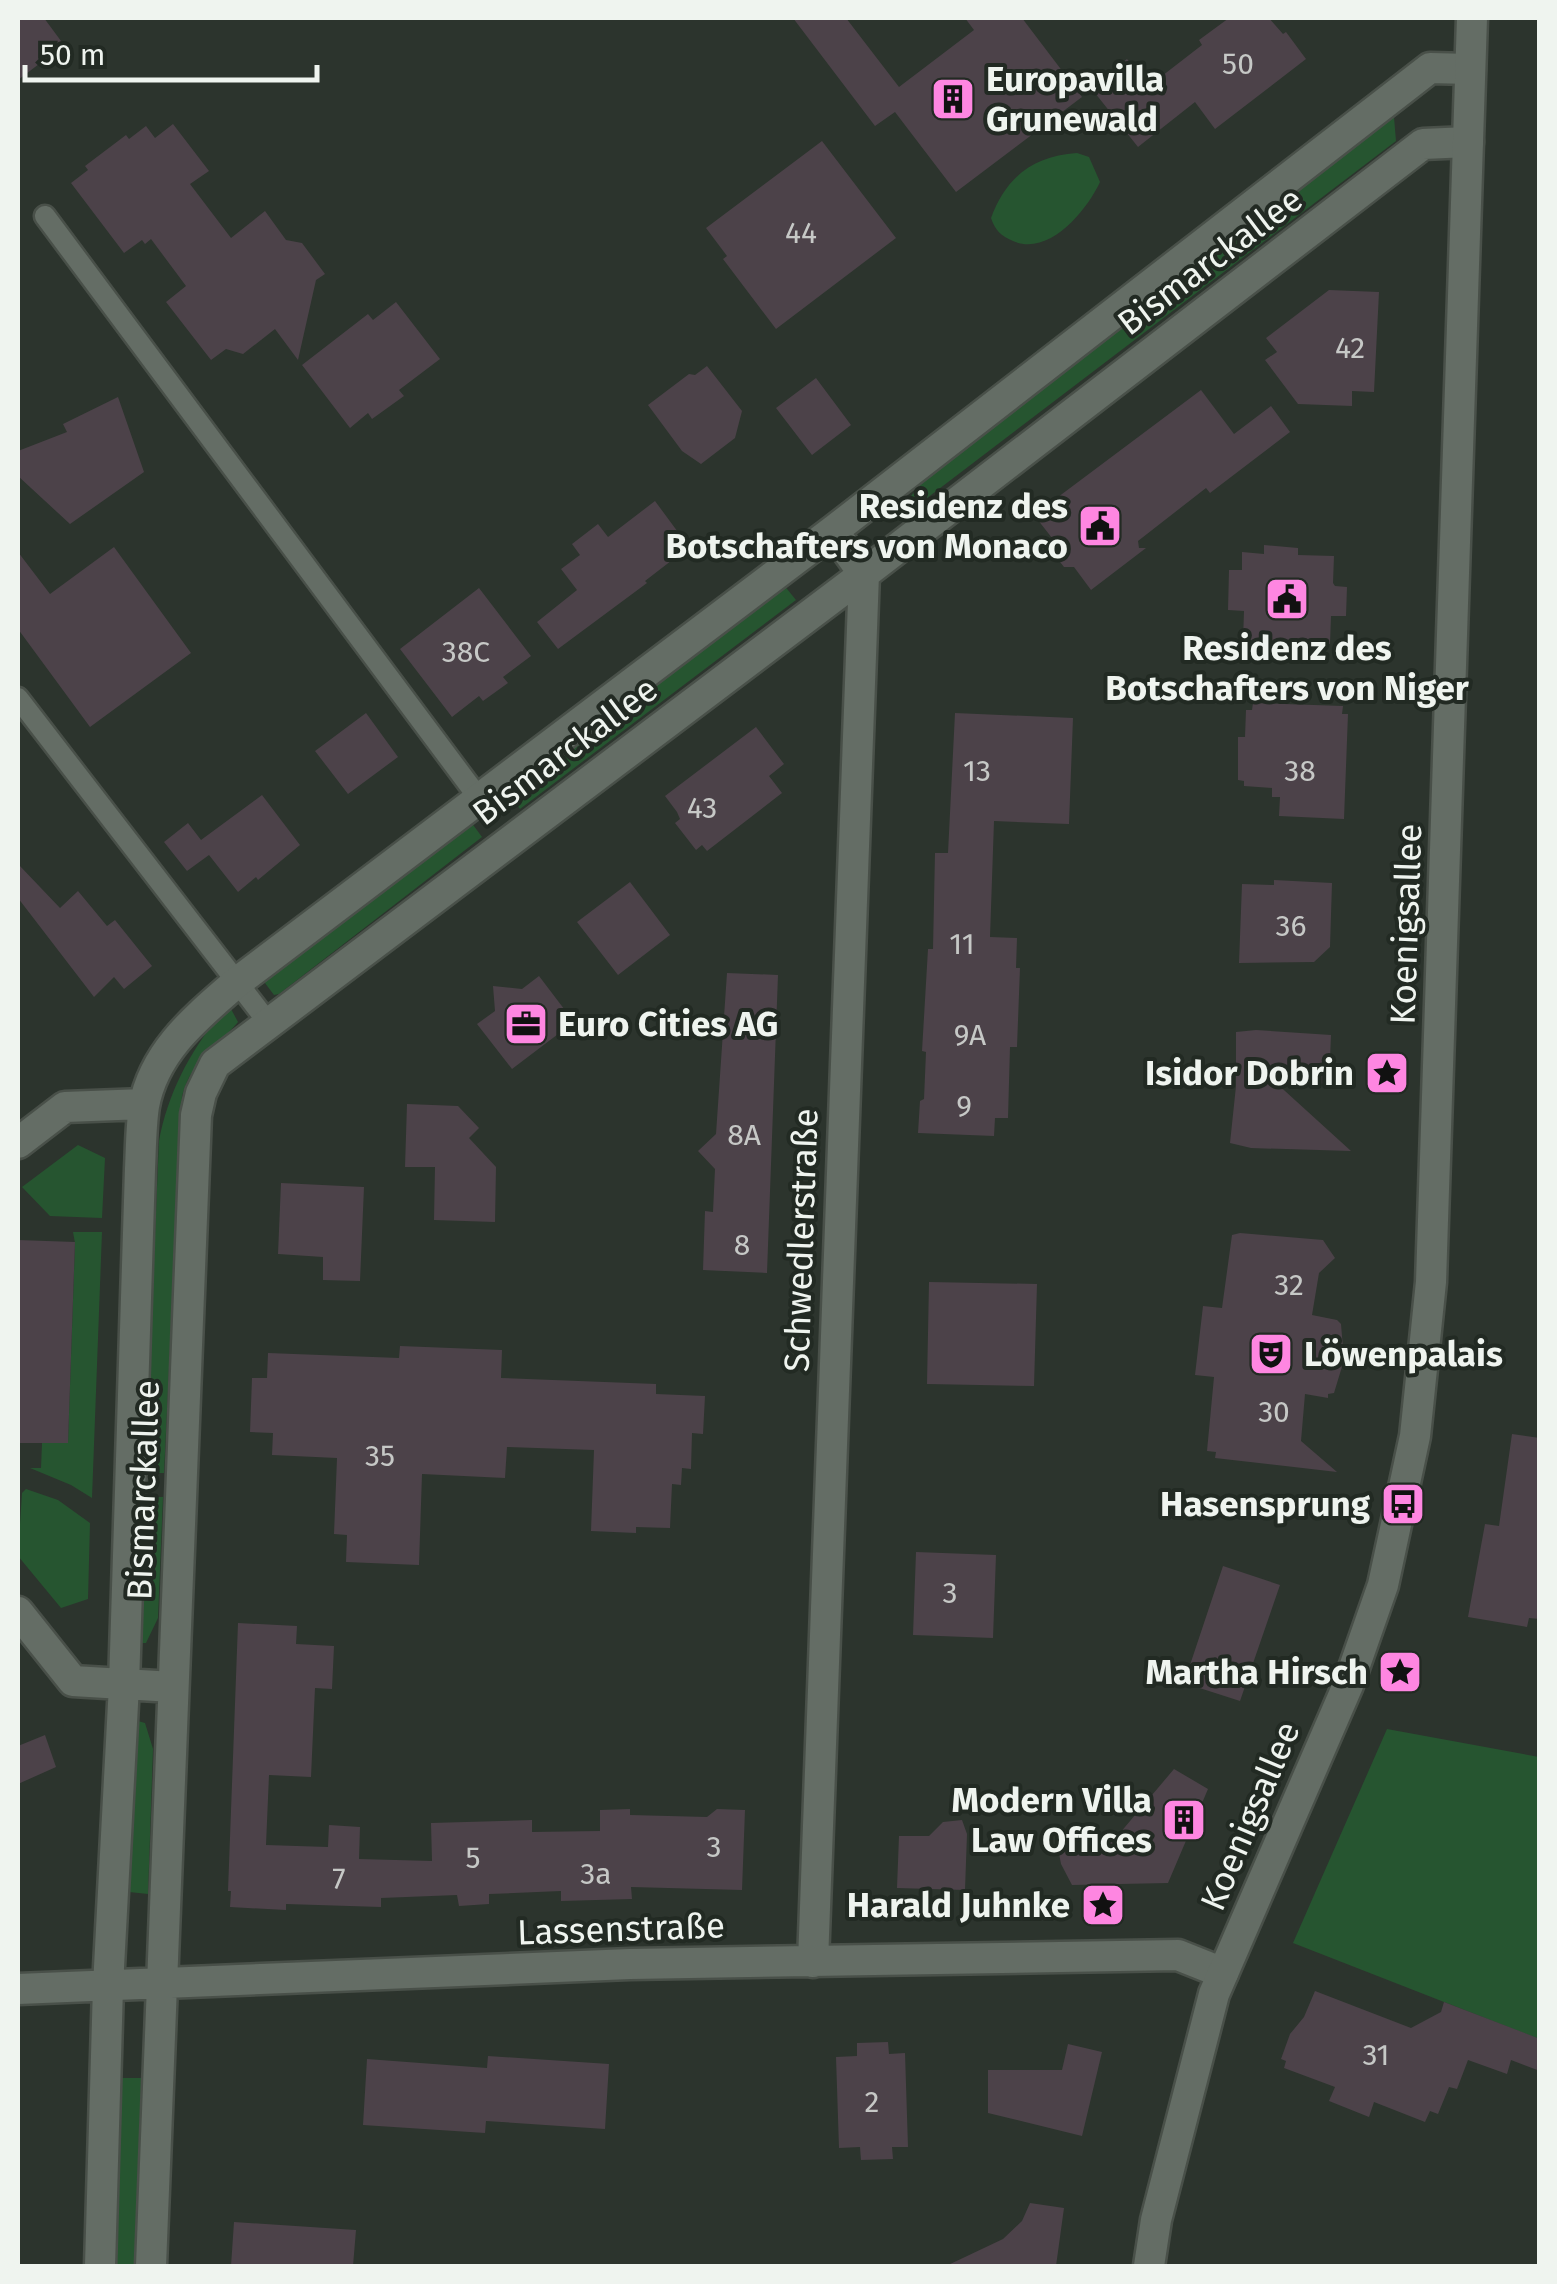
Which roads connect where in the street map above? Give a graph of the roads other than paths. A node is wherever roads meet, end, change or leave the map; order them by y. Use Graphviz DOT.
graph roads {
  1 [pos="1472,18"];
  2 [pos="1470,69"];
  3 [pos="1468,142"];
  4 [pos="46,216"];
  5 [pos="833,531"];
  6 [pos="864,574"];
  7 [pos="18,698"];
  8 [pos="478,797"];
  9 [pos="236,982"];
  10 [pos="267,1022"];
  11 [pos="144,1104"];
  12 [pos="18,1143"];
  13 [pos="18,1612"];
  14 [pos="124,1685"];
  15 [pos="172,1687"];
  16 [pos="813,1962"];
  17 [pos="1222,1973"];
  18 [pos="162,1984"];
  19 [pos="108,1986"];
  20 [pos="18,1988"];
  21 [pos="100,2266"];
  22 [pos="151,2266"];
  23 [pos="1150,2266"];
  1 -- 2 [label="street, Koenigsallee"];
  2 -- 3 [label="street, Koenigsallee"];
  2 -- 5 [label="street, Bismarckallee"];
  3 -- 6 [label="street, Bismarckallee"];
  3 -- 17 [label="street, Koenigsallee"];
  4 -- 8 [label="lane, Bismarckallee"];
  5 -- 6 [label="street"];
  5 -- 8 [label="street, Bismarckallee"];
  6 -- 10 [label="street, Bismarckallee"];
  6 -- 16 [label="street, Schwedlerstraße"];
  7 -- 9 [label="lane"];
  8 -- 9 [label="street, Bismarckallee"];
  9 -- 10 [label="lane"];
  9 -- 11 [label="street, Bismarckallee"];
  10 -- 15 [label="street, Bismarckallee"];
  11 -- 12 [label="street"];
  11 -- 14 [label="street, Bismarckallee"];
  13 -- 14 [label="street"];
  14 -- 15 [label="street"];
  14 -- 19 [label="street, Bismarckallee"];
  15 -- 18 [label="street, Bismarckallee"];
  16 -- 17 [label="street, Lassenstraße"];
  16 -- 18 [label="street, Lassenstraße"];
  17 -- 23 [label="street, Koenigsallee"];
  18 -- 19 [label="street, Lassenstraße"];
  18 -- 22 [label="street, Bismarckallee"];
  19 -- 20 [label="street, Lassenstraße"];
  19 -- 21 [label="street, Bismarckallee"];
}
